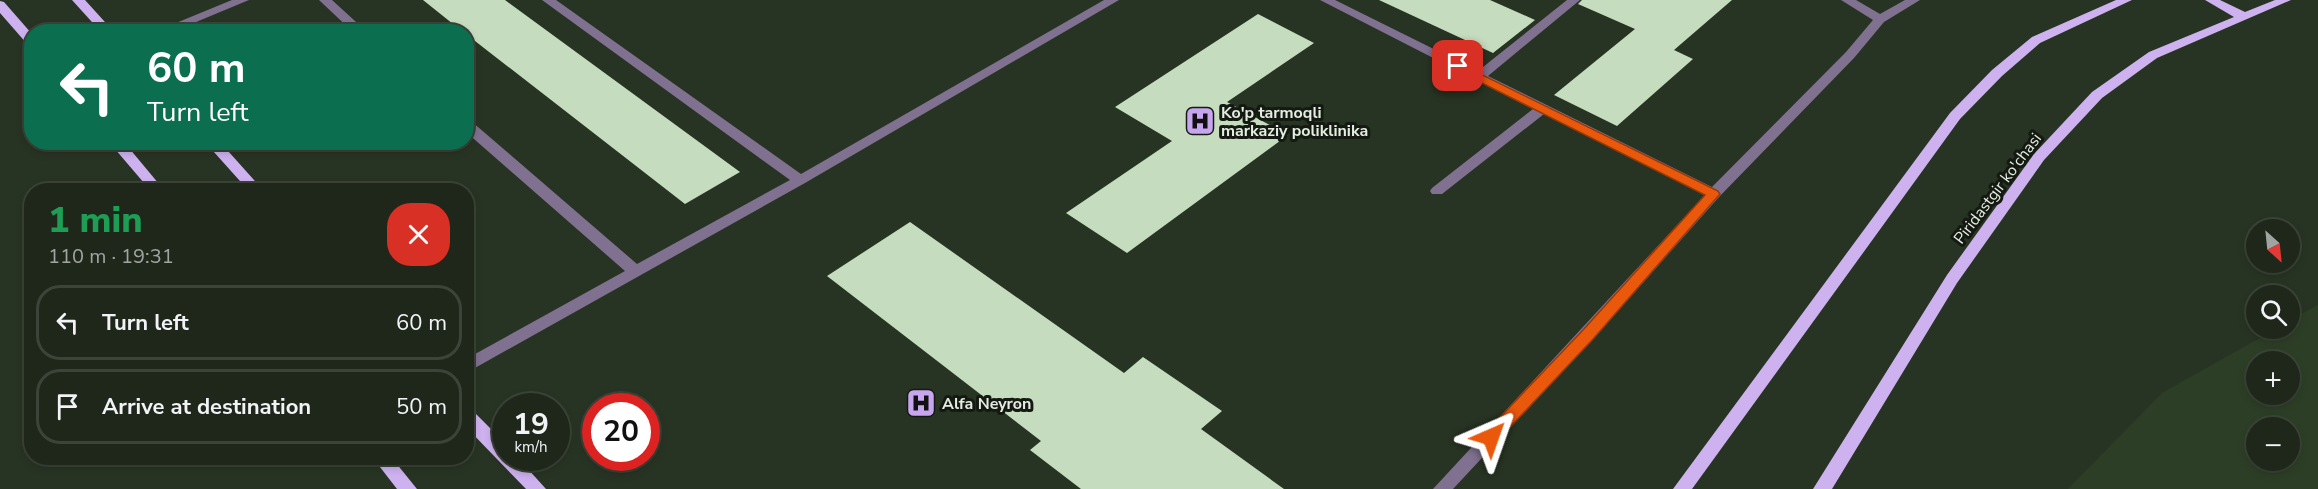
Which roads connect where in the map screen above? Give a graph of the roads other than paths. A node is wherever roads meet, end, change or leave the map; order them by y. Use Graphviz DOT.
graph roads {
  1 [pos="78,0"];
  2 [pos="243,0"];
  3 [pos="325,0"];
  4 [pos="548,0"];
  5 [pos="1113,0"];
  6 [pos="1326,0"];
  7 [pos="1574,0"];
  8 [pos="1847,0"];
  9 [pos="1914,0"];
  10 [pos="2126,0"];
  11 [pos="2211,0"];
  12 [pos="2286,0"];
  13 [pos="0,5"];
  14 [pos="2244,16"];
  15 [pos="1880,19"];
  16 [pos="100,24"];
  17 [pos="181,24"];
  18 [pos="352,24"];
  19 [pos="24,33"];
  20 [pos="1479,76"];
  21 [pos="1542,108"];
  22 [pos="474,131"];
  23 [pos="123,150"];
  24 [pos="219,150"];
  25 [pos="800,180"];
  26 [pos="151,183"];
  27 [pos="250,183"];
  28 [pos="1437,191"];
  29 [pos="1714,194"];
  30 [pos="636,272"];
  31 [pos="474,363"];
  32 [pos="474,423"];
  33 [pos="492,442"];
  34 [pos="388,465"];
  35 [pos="520,471"];
  36 [pos="408,489"];
  37 [pos="537,489"];
  38 [pos="1442,489"];
  39 [pos="1682,489"];
  40 [pos="1822,489"];
  1 -- 16 [label="main road"];
  2 -- 17 [label="lane"];
  3 -- 18 [label="lane"];
  4 -- 25 [label="lane"];
  5 -- 25 [label="lane"];
  6 -- 20 [label="lane"];
  7 -- 20 [label="lane"];
  8 -- 15 [label="lane"];
  9 -- 15 [label="lane"];
  10 -- 39 [label="main road"];
  11 -- 14 [label="main road"];
  12 -- 14 [label="main road, Piridastgir ko'chasi"];
  13 -- 19 [label="main road"];
  14 -- 40 [label="main road, Piridastgir ko'chasi"];
  15 -- 29 [label="lane"];
  20 -- 21 [label="lane"];
  21 -- 28 [label="lane"];
  21 -- 29 [label="lane"];
  22 -- 30 [label="lane"];
  23 -- 26 [label="main road"];
  24 -- 27 [label="main road"];
  25 -- 30 [label="lane"];
  29 -- 38 [label="lane"];
  30 -- 31 [label="lane"];
  32 -- 33 [label="main road"];
  34 -- 36 [label="main road"];
  35 -- 37 [label="main road"];
}
